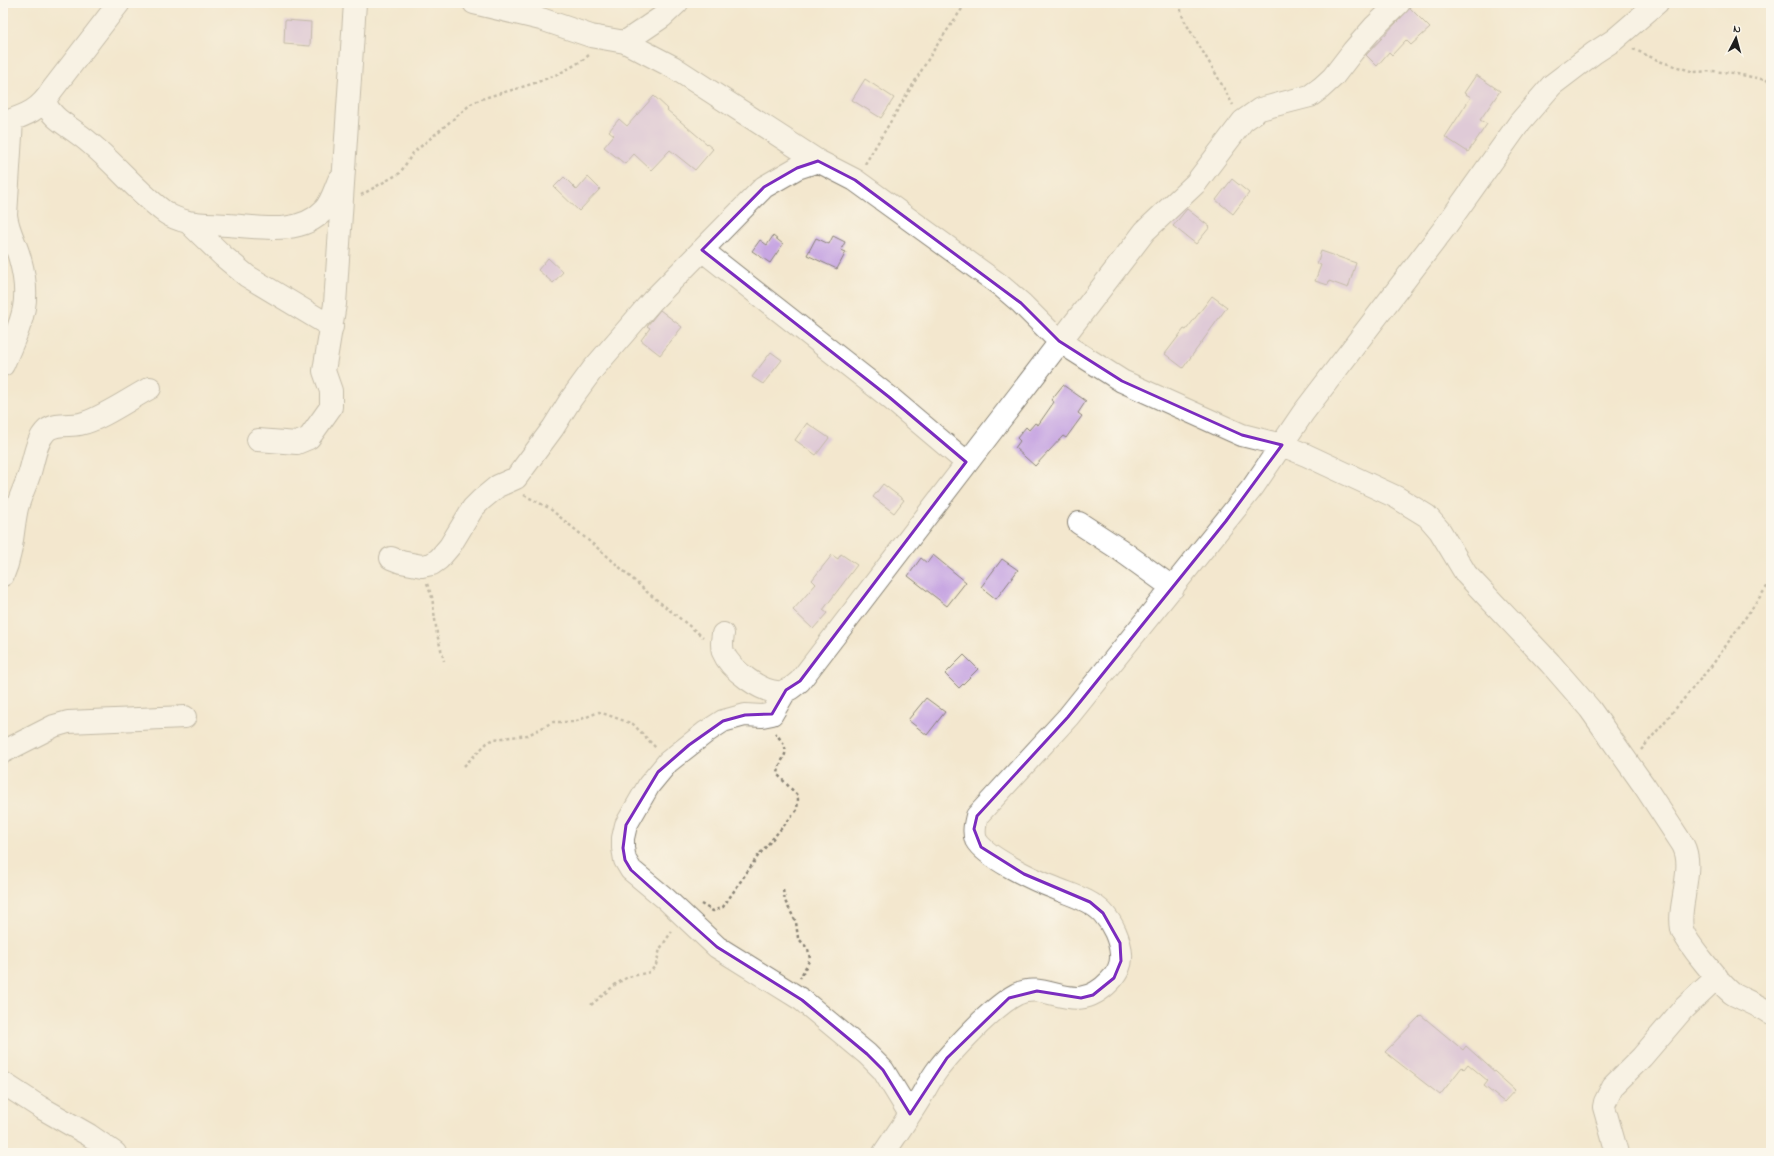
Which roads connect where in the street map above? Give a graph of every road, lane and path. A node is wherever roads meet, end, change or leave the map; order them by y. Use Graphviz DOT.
graph roads {
  1 [pos="119,3"];
  2 [pos="355,3"];
  3 [pos="474,3"];
  4 [pos="677,3"];
  5 [pos="966,3"];
  6 [pos="1181,3"];
  7 [pos="1399,3"];
  8 [pos="1656,3"];
  9 [pos="531,7"];
  10 [pos="1614,40"];
  11 [pos="617,41"];
  12 [pos="1771,81"];
  13 [pos="45,102"];
  14 [pos="7,121"];
  15 [pos="1243,121"];
  16 [pos="818,161"];
  17 [pos="345,168"];
  18 [pos="855,180"];
  19 [pos="343,195"];
  20 [pos="188,222"];
  21 [pos="702,250"];
  22 [pos="332,327"];
  23 [pos="1059,341"];
  24 [pos="3,365"];
  25 [pos="150,388"];
  26 [pos="258,440"];
  27 [pos="1282,445"];
  28 [pos="966,462"];
  29 [pos="505,483"];
  30 [pos="1078,523"];
  31 [pos="9,529"];
  32 [pos="391,558"];
  33 [pos="422,566"];
  34 [pos="3,575"];
  35 [pos="1771,581"];
  36 [pos="1173,588"];
  37 [pos="723,644"];
  38 [pos="444,661"];
  39 [pos="786,690"];
  40 [pos="768,716"];
  41 [pos="185,717"];
  42 [pos="3,752"];
  43 [pos="668,762"];
  44 [pos="1627,762"];
  45 [pos="464,766"];
  46 [pos="783,890"];
  47 [pos="682,914"];
  48 [pos="1717,977"];
  49 [pos="802,1000"];
  50 [pos="591,1005"];
  51 [pos="1771,1014"];
  52 [pos="3,1083"];
  53 [pos="910,1114"];
  54 [pos="115,1153"];
  55 [pos="884,1153"];
  56 [pos="1616,1153"];
  1 -- 13 [label="street"];
  2 -- 17 [label="street"];
  3 -- 9 [label="street"];
  4 -- 11 [label="street"];
  5 -- 18 [label="path"];
  6 -- 15 [label="path"];
  7 -- 15 [label="street"];
  8 -- 10 [label="street"];
  9 -- 11 [label="street"];
  10 -- 12 [label="path"];
  10 -- 27 [label="street"];
  11 -- 16 [label="street"];
  11 -- 19 [label="path"];
  13 -- 14 [label="street"];
  13 -- 20 [label="street"];
  14 -- 24 [label="street"];
  15 -- 23 [label="street"];
  16 -- 18 [label="street"];
  16 -- 21 [label="street"];
  17 -- 19 [label="street"];
  17 -- 20 [label="street"];
  18 -- 23 [label="street"];
  19 -- 22 [label="street"];
  20 -- 22 [label="street"];
  21 -- 28 [label="street"];
  21 -- 29 [label="street"];
  22 -- 26 [label="street"];
  23 -- 27 [label="street"];
  23 -- 28 [label="street"];
  25 -- 31 [label="street"];
  27 -- 36 [label="street"];
  27 -- 44 [label="street"];
  28 -- 39 [label="street"];
  29 -- 33 [label="street"];
  29 -- 37 [label="path"];
  30 -- 36 [label="street"];
  31 -- 34 [label="street"];
  32 -- 33 [label="street"];
  33 -- 38 [label="path"];
  35 -- 44 [label="path"];
  36 -- 53 [label="street"];
  37 -- 39 [label="street"];
  39 -- 40 [label="street"];
  40 -- 43 [label="street"];
  40 -- 47 [label="path"];
  41 -- 42 [label="street"];
  43 -- 45 [label="path"];
  43 -- 47 [label="street"];
  44 -- 48 [label="street"];
  46 -- 49 [label="path"];
  47 -- 49 [label="street"];
  47 -- 50 [label="path"];
  48 -- 51 [label="street"];
  48 -- 56 [label="street"];
  49 -- 53 [label="street"];
  52 -- 54 [label="street"];
  53 -- 55 [label="street"];
}
